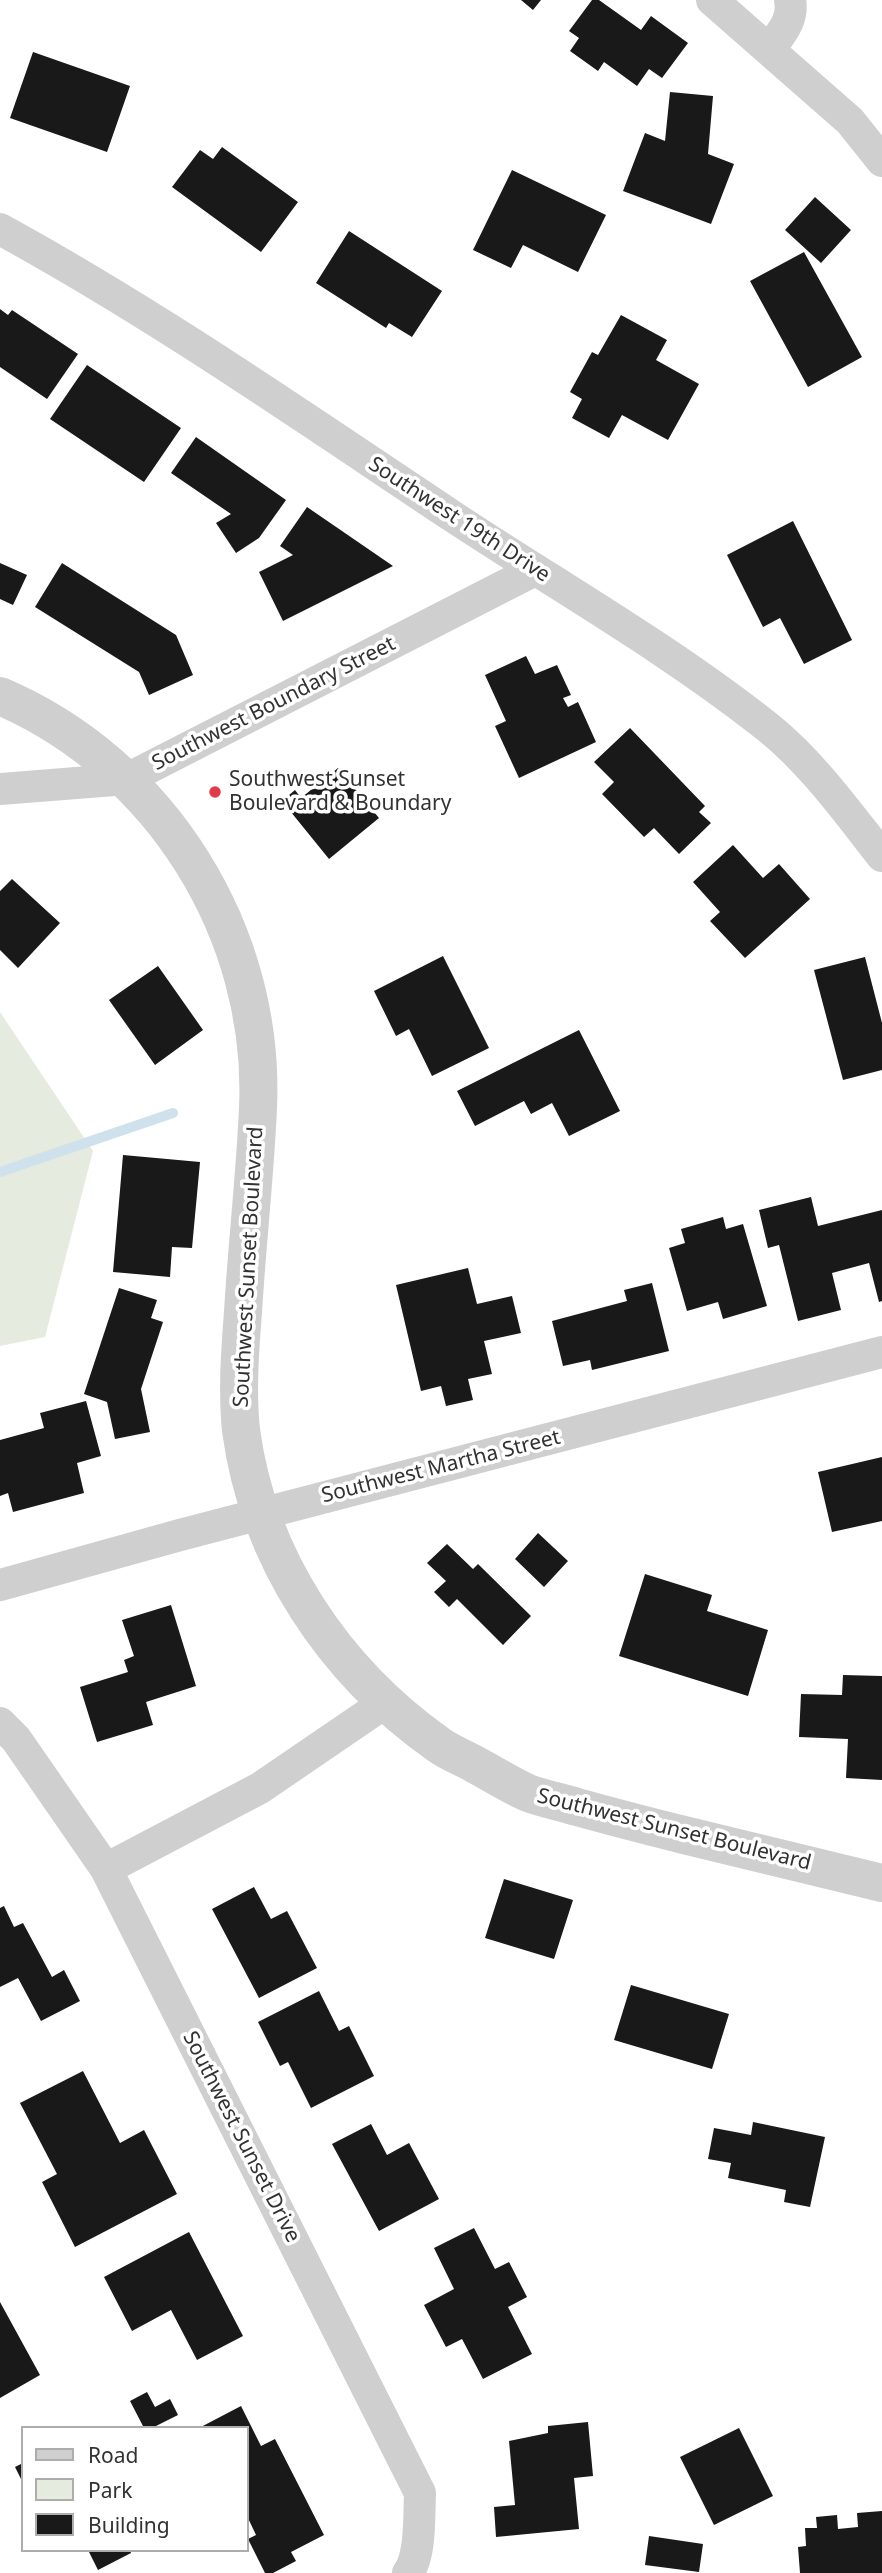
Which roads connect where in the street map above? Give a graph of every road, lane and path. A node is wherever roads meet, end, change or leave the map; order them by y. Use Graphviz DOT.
graph roads {
  1 [pos="712,0"];
  2 [pos="790,0"];
  3 [pos="770,49"];
  4 [pos="882,161"];
  5 [pos="0,229"];
  6 [pos="535,570"];
  7 [pos="0,696"];
  8 [pos="127,779"];
  9 [pos="0,789"];
  10 [pos="882,856"];
  11 [pos="882,1352"];
  12 [pos="262,1515"];
  13 [pos="0,1585"];
  14 [pos="386,1702"];
  15 [pos="0,1723"];
  16 [pos="106,1869"];
  17 [pos="882,1883"];
  18 [pos="408,2573"];
  1 -- 3 [label="street"];
  2 -- 3 [label="street"];
  3 -- 4 [label="street"];
  5 -- 6 [label="street, Southwest 19th Drive"];
  6 -- 8 [label="street, Southwest Boundary Street"];
  6 -- 10 [label="street, Southwest 19th Drive"];
  7 -- 8 [label="street, Southwest Sunset Boulevard"];
  8 -- 9 [label="street, Southwest Boundary Street"];
  8 -- 12 [label="street, Southwest Sunset Boulevard"];
  11 -- 12 [label="street, Southwest Martha Street"];
  12 -- 13 [label="street, Southwest Martha Street"];
  12 -- 14 [label="street, Southwest Sunset Boulevard"];
  14 -- 16 [label="street"];
  14 -- 17 [label="street, Southwest Sunset Boulevard"];
  15 -- 16 [label="street, Southwest Sunset Drive"];
  16 -- 18 [label="street, Southwest Sunset Drive"];
}
